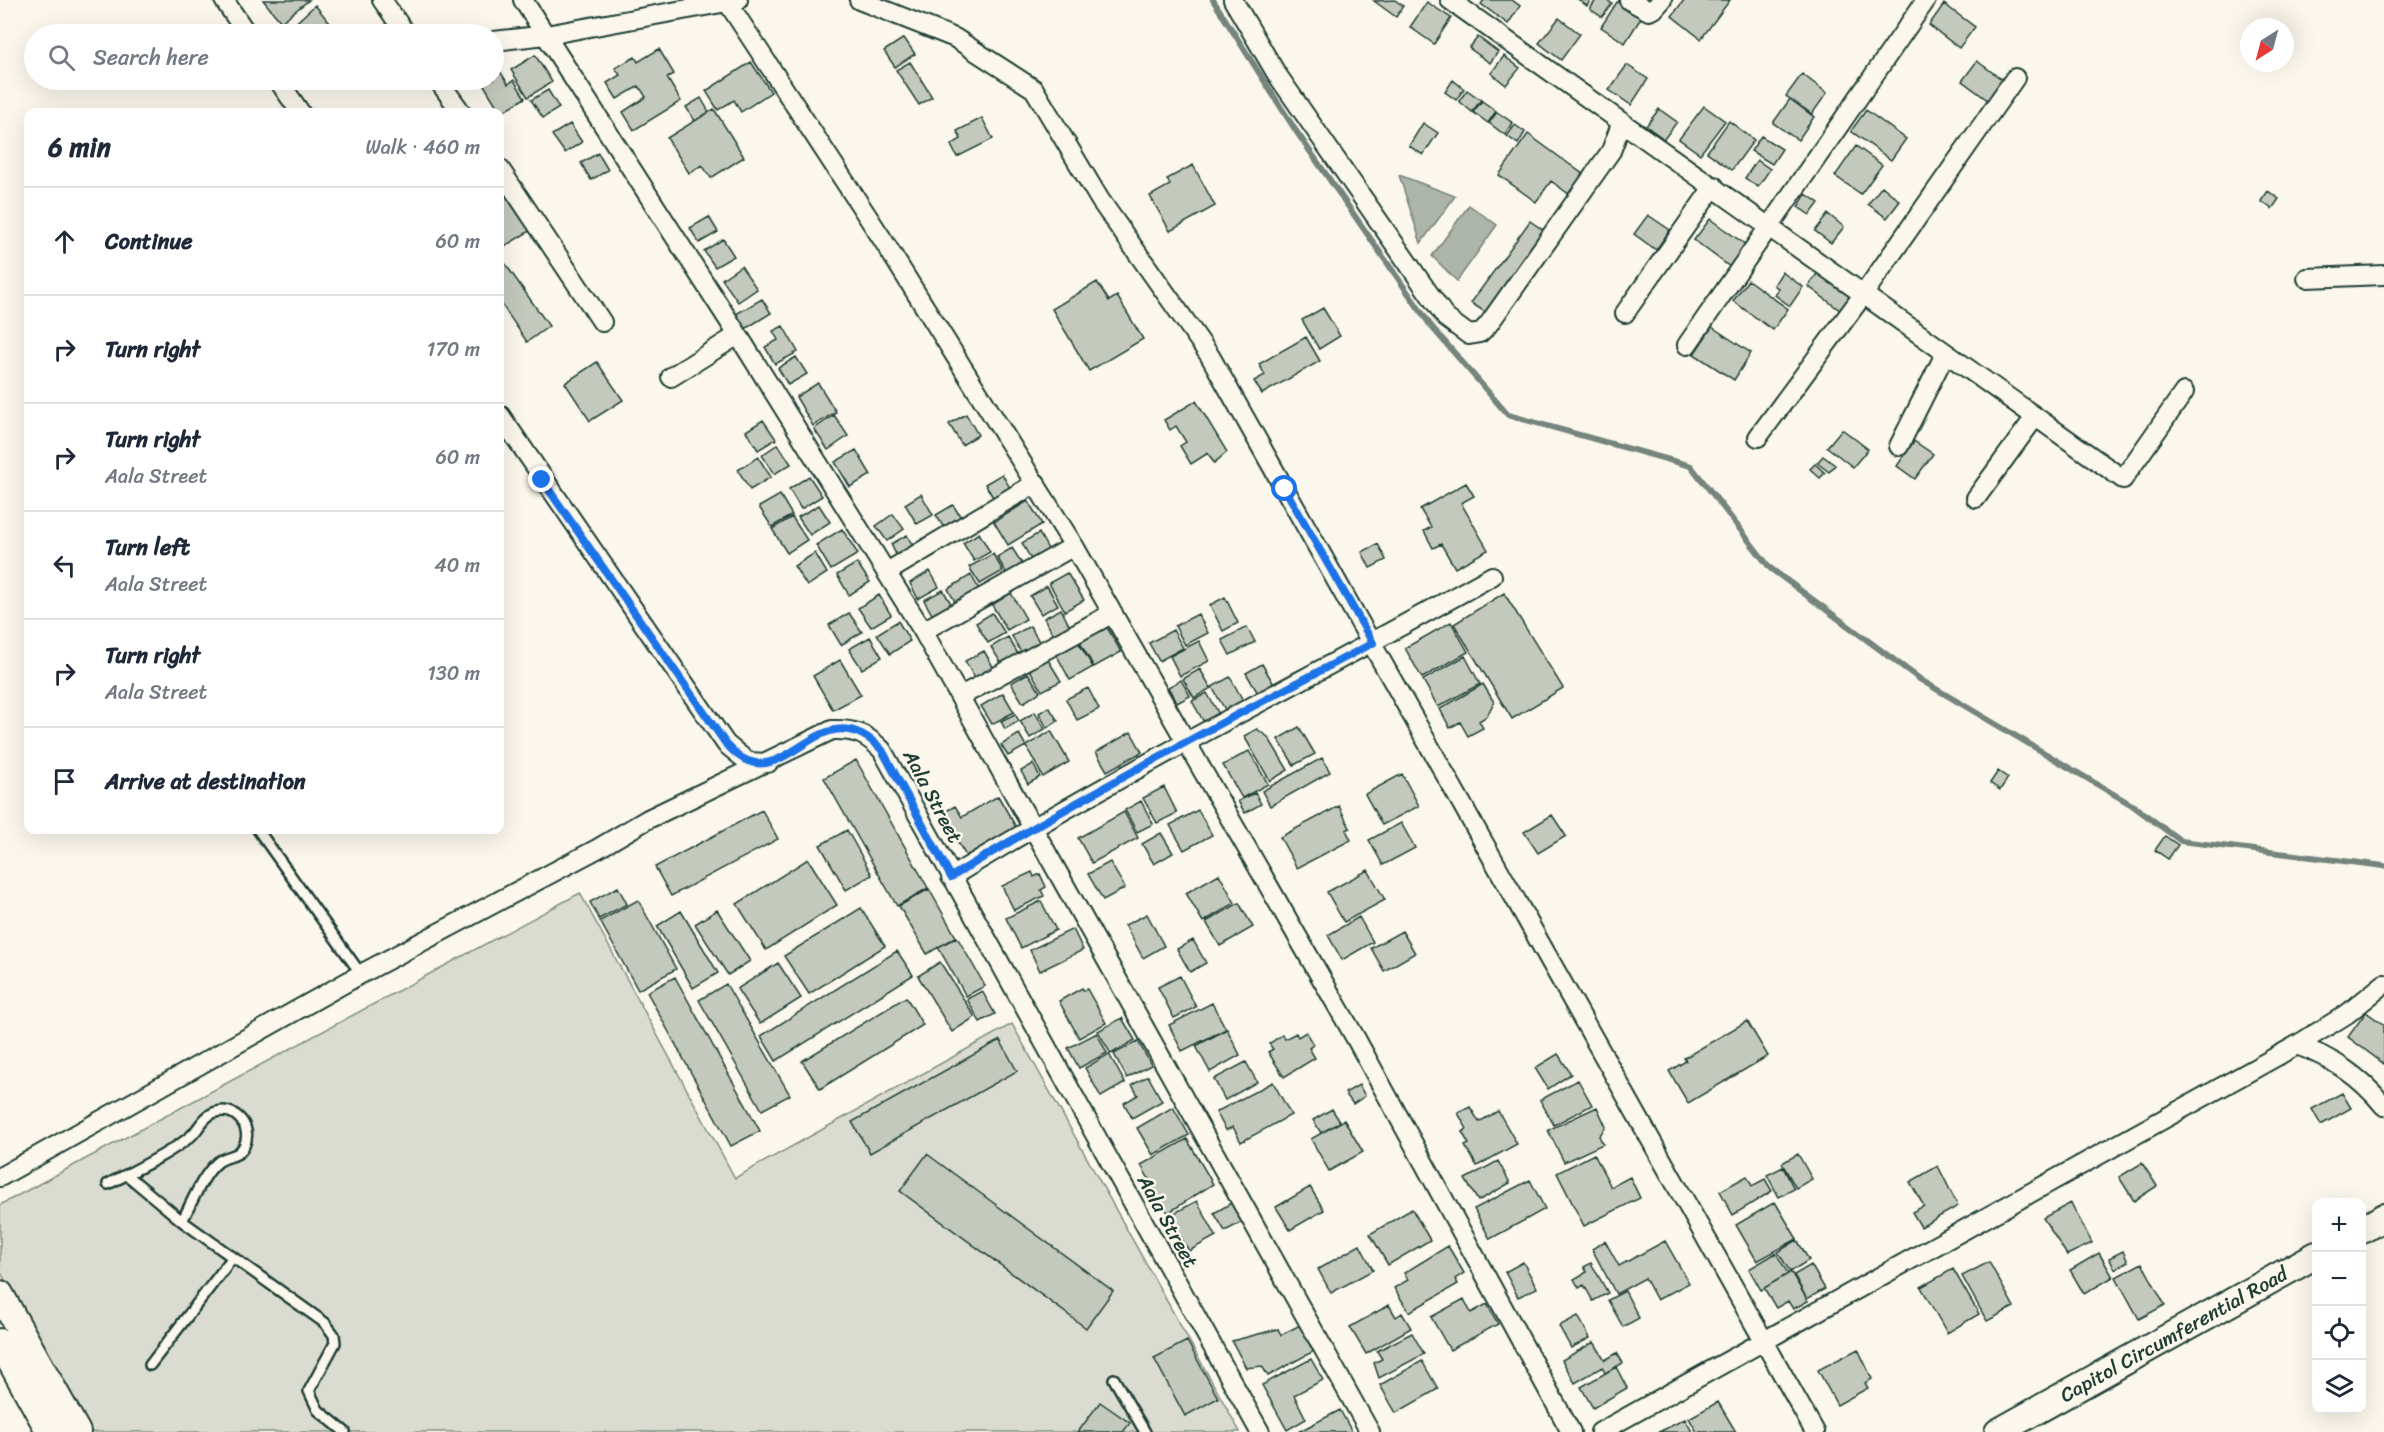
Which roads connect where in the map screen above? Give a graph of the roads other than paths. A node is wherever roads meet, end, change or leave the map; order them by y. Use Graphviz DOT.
graph roads {
  1 [pos="224,0"];
  2 [pos="382,0"];
  3 [pos="523,0"];
  4 [pos="860,0"];
  5 [pos="1233,0"];
  6 [pos="1450,0"];
  7 [pos="1629,0"];
  8 [pos="1662,0"];
  9 [pos="1926,0"];
  10 [pos="734,1"];
  11 [pos="240,24"];
  12 [pos="399,24"];
  13 [pos="546,35"];
  14 [pos="504,40"];
  15 [pos="2015,78"];
  16 [pos="285,90"];
  17 [pos="445,90"];
  18 [pos="297,108"];
  19 [pos="458,108"];
  20 [pos="1622,122"];
  21 [pos="504,176"];
  22 [pos="1714,186"];
  23 [pos="1768,226"];
  24 [pos="2384,274"];
  25 [pos="2307,278"];
  26 [pos="1863,295"];
  27 [pos="1625,313"];
  28 [pos="602,322"];
  29 [pos="738,335"];
  30 [pos="1687,345"];
  31 [pos="1945,354"];
  32 [pos="671,376"];
  33 [pos="2184,392"];
  34 [pos="2035,417"];
  35 [pos="504,420"];
  36 [pos="1758,437"];
  37 [pos="1899,446"];
  38 [pos="1036,483"];
  39 [pos="1976,498"];
  40 [pos="1074,546"];
  41 [pos="886,572"];
  42 [pos="1492,576"];
  43 [pos="1113,613"];
  44 [pos="923,631"];
  45 [pos="1373,643"];
  46 [pos="961,696"];
  47 [pos="1184,742"];
  48 [pos="768,763"];
  49 [pos="1032,827"];
  50 [pos="261,834"];
  51 [pos="951,877"];
  52 [pos="361,974"];
  53 [pos="2384,984"];
  54 [pos="2297,1046"];
  55 [pos="2384,1106"];
  56 [pos="127,1175"];
  57 [pos="0,1177"];
  58 [pos="108,1184"];
  59 [pos="2384,1217"];
  60 [pos="182,1221"];
  61 [pos="2366,1227"];
  62 [pos="233,1257"];
  63 [pos="2312,1257"];
  64 [pos="0,1294"];
  65 [pos="0,1342"];
  66 [pos="1764,1343"];
  67 [pos="150,1365"];
  68 [pos="1114,1378"];
  69 [pos="50,1432"];
  70 [pos="77,1432"];
  71 [pos="345,1432"];
  72 [pos="1145,1432"];
  73 [pos="1260,1432"];
  74 [pos="1370,1432"];
  75 [pos="1571,1432"];
  76 [pos="1600,1432"];
  77 [pos="1815,1432"];
  78 [pos="1998,1432"];
  1 -- 11 [label="street"];
  2 -- 12 [label="street"];
  3 -- 13 [label="street"];
  4 -- 45 [label="street"];
  5 -- 20 [label="street"];
  6 -- 20 [label="street"];
  7 -- 8 [label="street"];
  9 -- 23 [label="street"];
  10 -- 13 [label="street"];
  10 -- 38 [label="street"];
  13 -- 14 [label="street"];
  13 -- 29 [label="street"];
  15 -- 26 [label="street"];
  16 -- 18 [label="street"];
  17 -- 19 [label="street"];
  20 -- 22 [label="street"];
  21 -- 28 [label="street"];
  22 -- 23 [label="street"];
  22 -- 27 [label="street"];
  23 -- 26 [label="street"];
  23 -- 30 [label="street"];
  24 -- 25 [label="street"];
  26 -- 31 [label="street"];
  26 -- 36 [label="street"];
  29 -- 32 [label="street"];
  29 -- 41 [label="street"];
  31 -- 34 [label="street"];
  31 -- 37 [label="street"];
  33 -- 34 [label="street"];
  34 -- 39 [label="street"];
  35 -- 48 [label="street"];
  38 -- 40 [label="street"];
  38 -- 41 [label="street"];
  40 -- 43 [label="street"];
  40 -- 44 [label="street"];
  41 -- 44 [label="street"];
  42 -- 45 [label="street"];
  43 -- 46 [label="street"];
  43 -- 47 [label="street"];
  44 -- 46 [label="street"];
  45 -- 47 [label="street"];
  45 -- 66 [label="street"];
  46 -- 49 [label="street"];
  47 -- 49 [label="street"];
  47 -- 75 [label="street"];
  48 -- 51 [label="street, Aala Street"];
  48 -- 52 [label="street, Aala Street"];
  49 -- 51 [label="street"];
  49 -- 74 [label="street"];
  50 -- 52 [label="lane"];
  51 -- 73 [label="street, Aala Street"];
  52 -- 57 [label="street, Aala Street"];
  53 -- 54 [label="street"];
  54 -- 55 [label="street"];
  54 -- 66 [label="street"];
  56 -- 58 [label="lane"];
  56 -- 60 [label="lane"];
  56 -- 60 [label="lane"];
  59 -- 61 [label="main road"];
  60 -- 62 [label="lane"];
  62 -- 67 [label="lane"];
  62 -- 71 [label="lane"];
  63 -- 78 [label="main road, Capitol Circumferential Road"];
  64 -- 70 [label="main road"];
  65 -- 69 [label="main road"];
  66 -- 76 [label="street"];
  66 -- 77 [label="street"];
  68 -- 72 [label="lane"];
}
